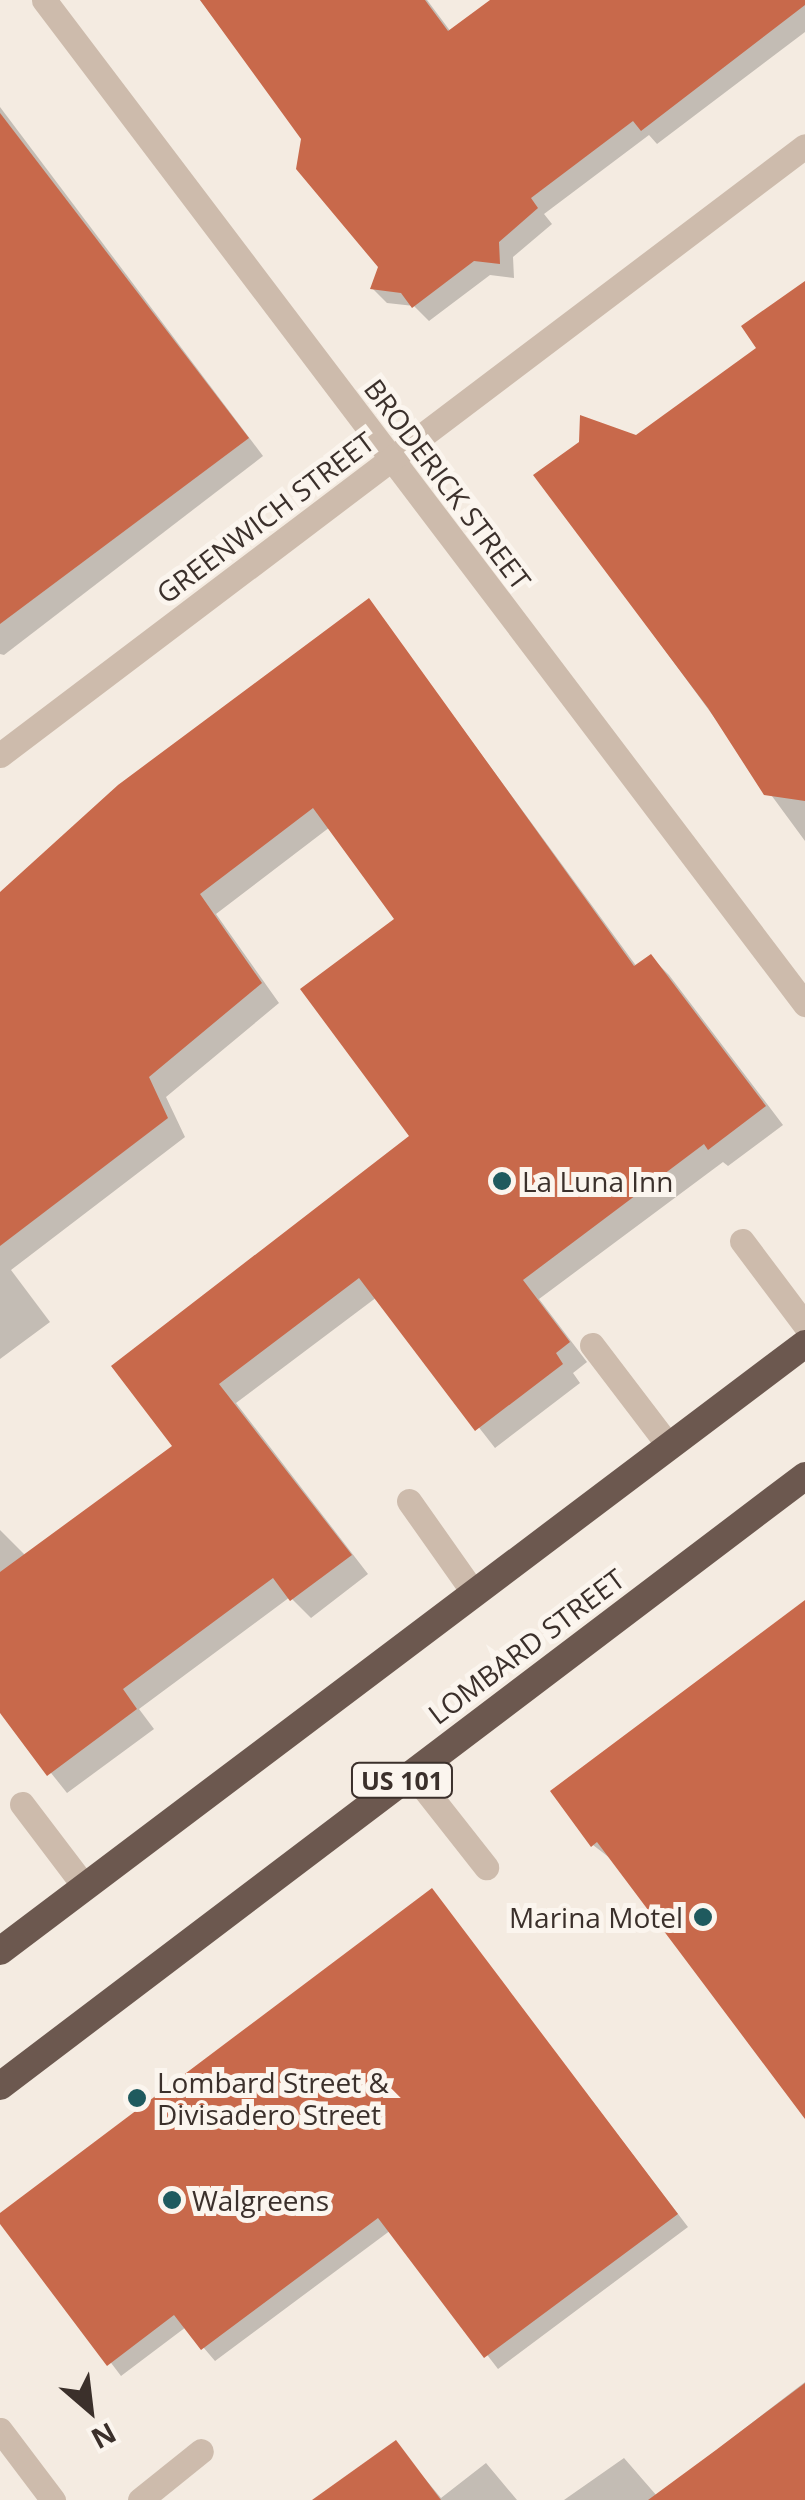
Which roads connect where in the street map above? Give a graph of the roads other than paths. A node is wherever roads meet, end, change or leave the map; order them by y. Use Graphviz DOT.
graph roads {
  1 [pos="44,0"];
  2 [pos="805,146"];
  3 [pos="391,459"];
  4 [pos="0,754"];
  5 [pos="805,1004"];
  6 [pos="742,1240"];
  7 [pos="805,1325"];
  8 [pos="805,1344"];
  9 [pos="592,1345"];
  10 [pos="669,1446"];
  11 [pos="805,1476"];
  12 [pos="409,1502"];
  13 [pos="474,1593"];
  14 [pos="412,1773"];
  15 [pos="22,1804"];
  16 [pos="486,1867"];
  17 [pos="85,1887"];
  18 [pos="0,1952"];
  19 [pos="0,2086"];
  20 [pos="0,2430"];
  21 [pos="201,2452"];
  22 [pos="53,2500"];
  23 [pos="140,2500"];
  1 -- 3 [label="street, BRODERICK STREET"];
  2 -- 3 [label="street, GREENWICH STREET"];
  3 -- 4 [label="street, GREENWICH STREET"];
  3 -- 5 [label="street, BRODERICK STREET"];
  6 -- 7 [label="street"];
  8 -- 10 [label="highway"];
  9 -- 10 [label="street"];
  10 -- 13 [label="highway"];
  11 -- 14 [label="highway, LOMBARD STREET / US 101"];
  12 -- 13 [label="street"];
  13 -- 17 [label="highway"];
  14 -- 16 [label="street"];
  14 -- 19 [label="highway, LOMBARD STREET / US 101"];
  15 -- 17 [label="street"];
  17 -- 18 [label="highway"];
  20 -- 22 [label="street"];
  21 -- 23 [label="street"];
}
